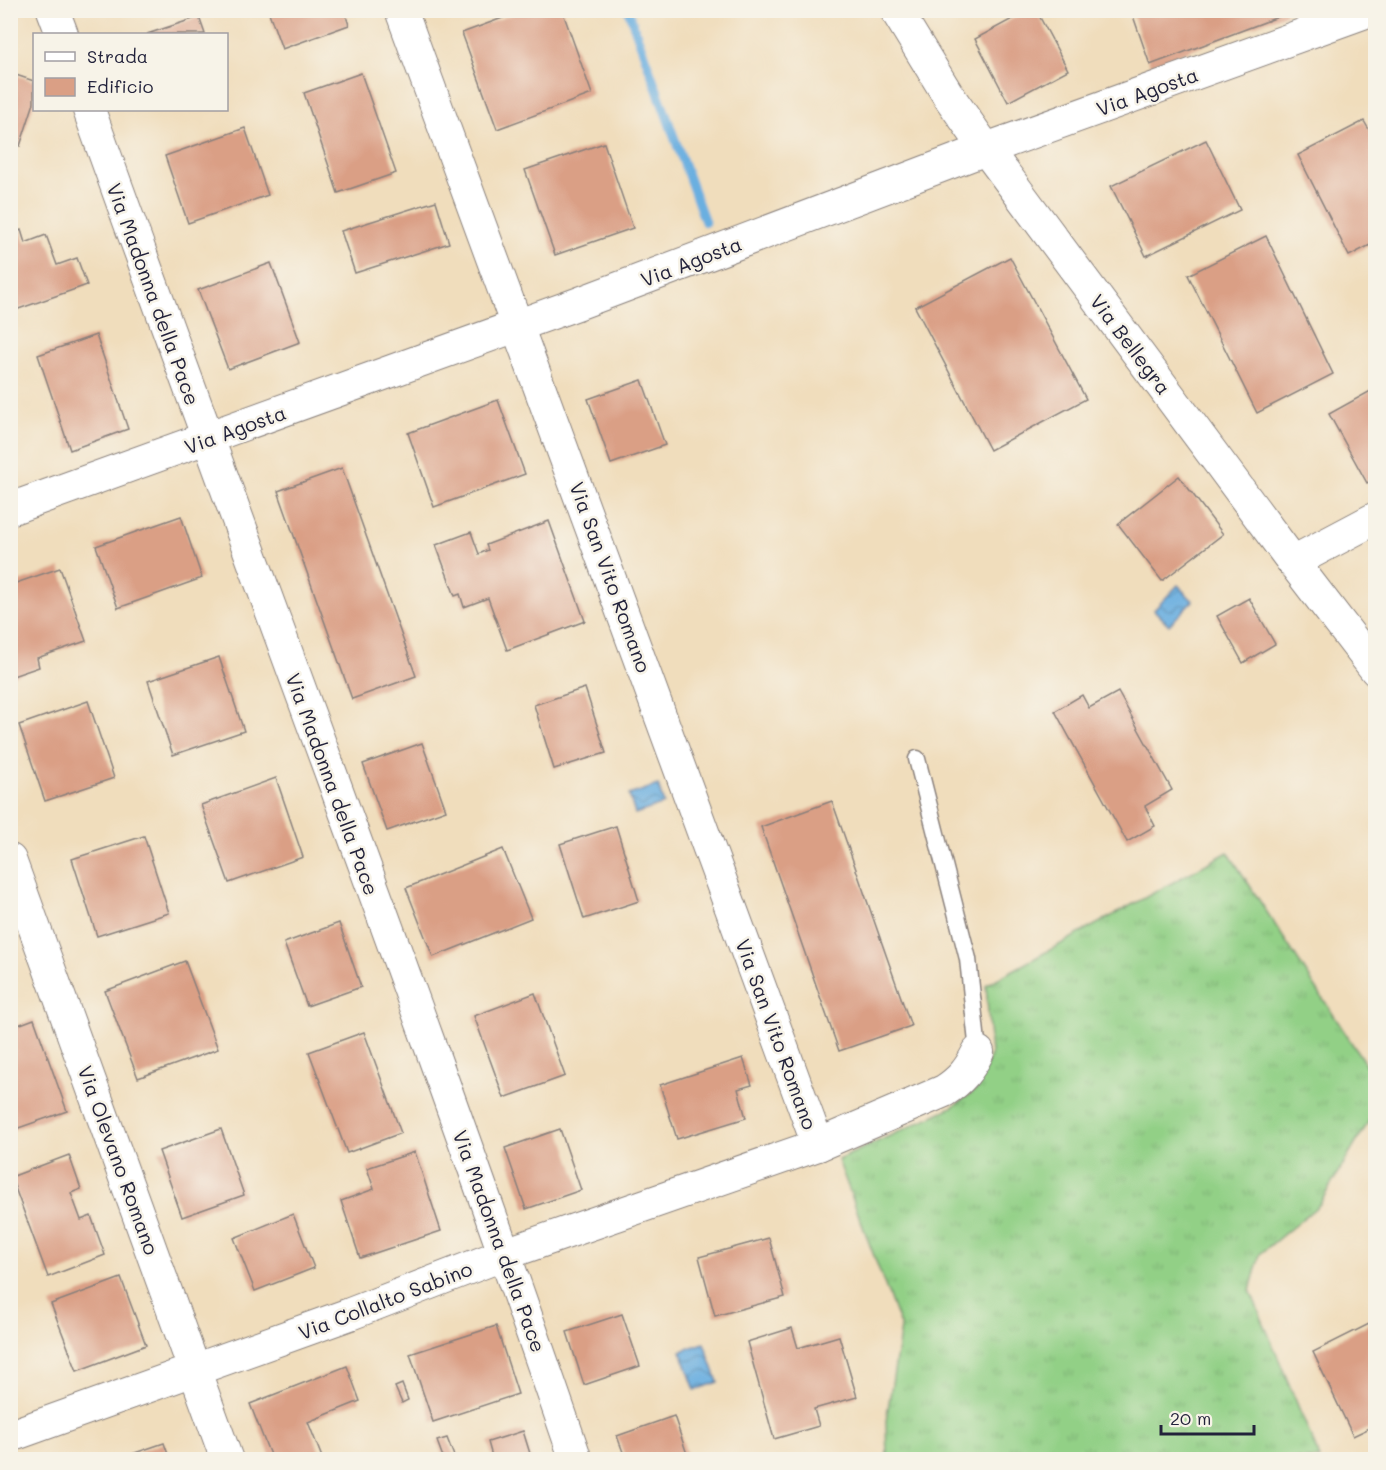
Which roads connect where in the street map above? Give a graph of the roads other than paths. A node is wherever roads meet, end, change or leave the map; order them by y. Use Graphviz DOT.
graph roads {
  1 [pos="53,10"];
  2 [pos="401,10"];
  3 [pos="896,10"];
  4 [pos="1371,10"];
  5 [pos="62,33"];
  6 [pos="88,111"];
  7 [pos="986,149"];
  8 [pos="518,325"];
  9 [pos="206,439"];
  10 [pos="10,509"];
  11 [pos="1376,518"];
  12 [pos="1293,562"];
  13 [pos="1376,670"];
  14 [pos="917,759"];
  15 [pos="10,860"];
  16 [pos="978,1052"];
  17 [pos="818,1145"];
  18 [pos="506,1254"];
  19 [pos="195,1370"];
  20 [pos="10,1436"];
  21 [pos="227,1460"];
  22 [pos="576,1460"];
  1 -- 5 [label="street"];
  2 -- 8 [label="street, Via San Vito Romano"];
  3 -- 7 [label="street, Via Bellegra"];
  4 -- 7 [label="street, Via Agosta"];
  6 -- 9 [label="street, Via Madonna della Pace"];
  7 -- 8 [label="street, Via Agosta"];
  7 -- 12 [label="street, Via Bellegra"];
  8 -- 9 [label="street, Via Agosta"];
  8 -- 17 [label="street, Via San Vito Romano"];
  9 -- 10 [label="street, Via Agosta"];
  9 -- 18 [label="street, Via Madonna della Pace"];
  11 -- 12 [label="street"];
  12 -- 13 [label="street, Via Bellegra"];
  14 -- 16 [label="lane"];
  15 -- 19 [label="street, Via Olevano Romano"];
  16 -- 17 [label="street, Via Collalto Sabino"];
  17 -- 18 [label="street, Via Collalto Sabino"];
  18 -- 19 [label="street, Via Collalto Sabino"];
  18 -- 22 [label="street, Via Madonna della Pace"];
  19 -- 20 [label="street, Via Collalto Sabino"];
  19 -- 21 [label="street, Via Olevano Romano"];
}
